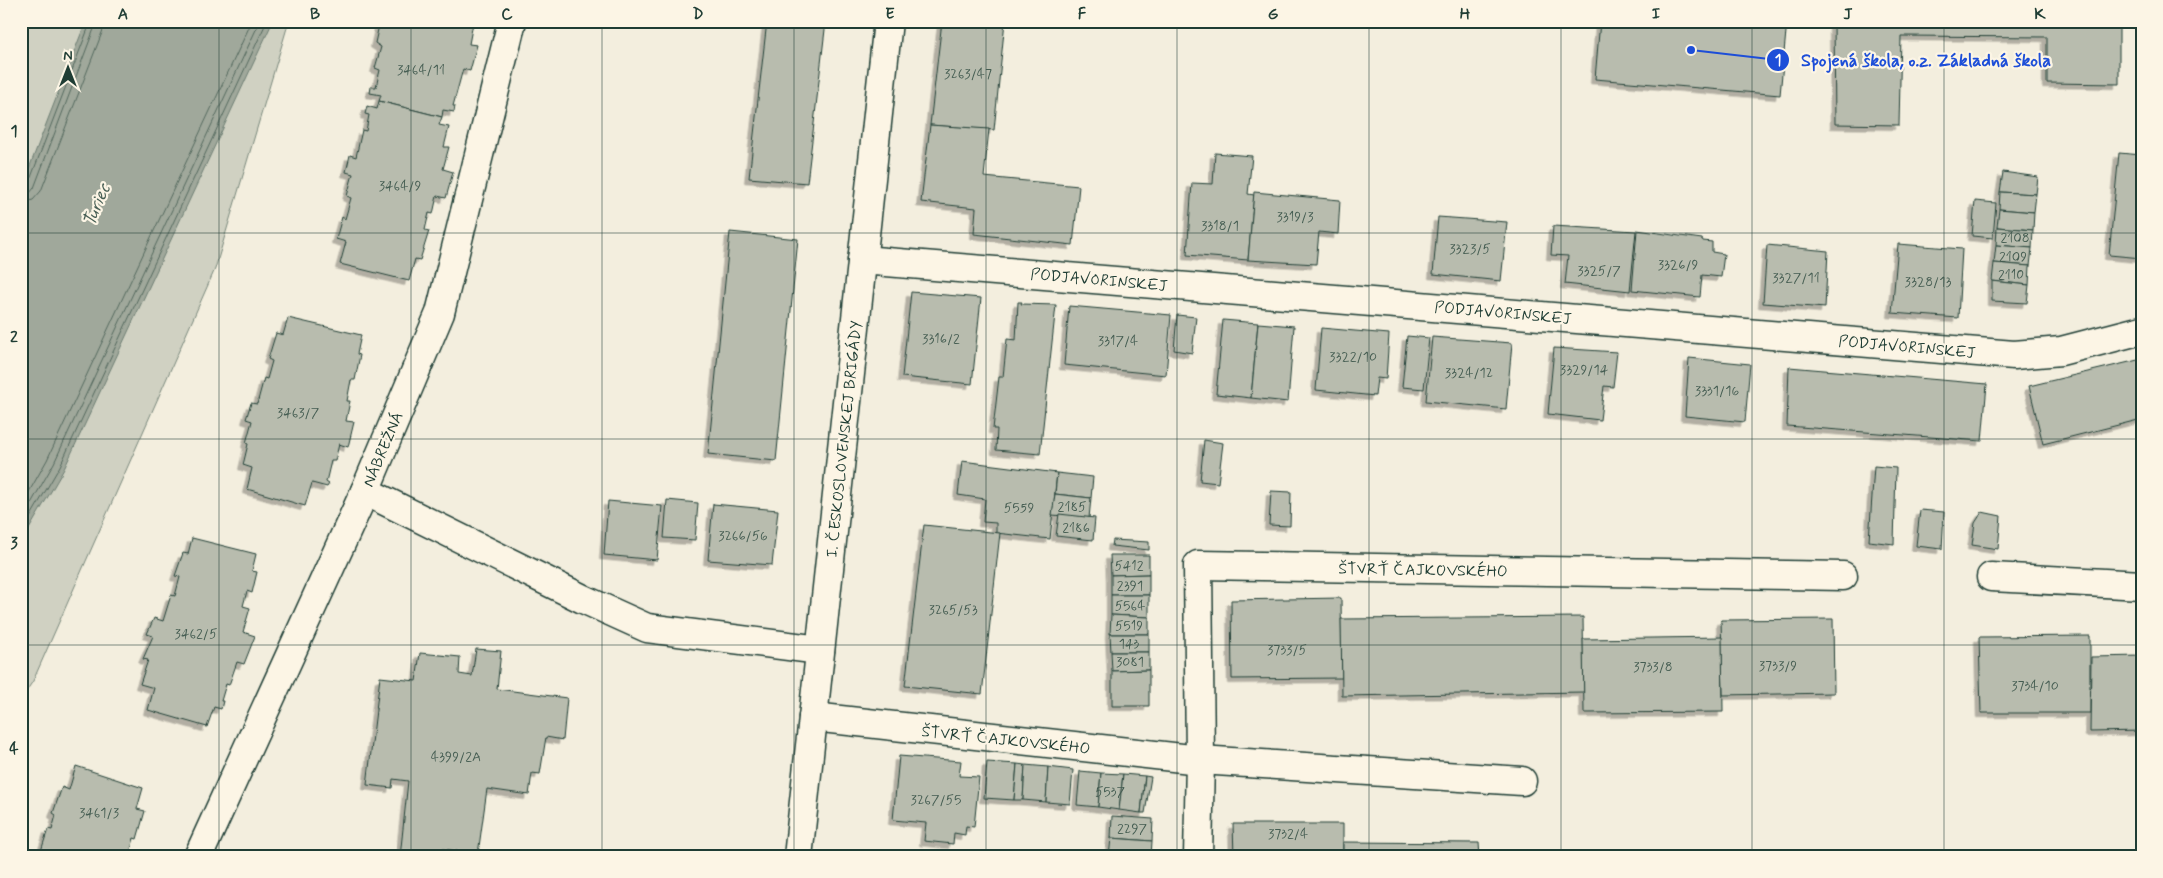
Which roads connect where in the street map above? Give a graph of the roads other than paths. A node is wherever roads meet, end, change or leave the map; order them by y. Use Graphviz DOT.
graph roads {
  1 [pos="512,21"];
  2 [pos="888,21"];
  3 [pos="862,260"];
  4 [pos="2142,330"];
  5 [pos="365,491"];
  6 [pos="1843,576"];
  7 [pos="1991,577"];
  8 [pos="2142,584"];
  9 [pos="820,650"];
  10 [pos="813,717"];
  11 [pos="1200,760"];
  12 [pos="1522,781"];
  13 [pos="198,857"];
  14 [pos="798,857"];
  15 [pos="1198,857"];
  1 -- 5 [label="street, NÁBREŽNÁ"];
  2 -- 3 [label="street, I. ČESKOSLOVENSKEJ BRIGÁDY"];
  3 -- 4 [label="street, PODJAVORINSKEJ"];
  3 -- 9 [label="street, I. ČESKOSLOVENSKEJ BRIGÁDY"];
  5 -- 9 [label="street"];
  5 -- 13 [label="street, NÁBREŽNÁ"];
  6 -- 11 [label="street, ŠTVRŤ ČAJKOVSKÉHO"];
  7 -- 8 [label="street"];
  9 -- 10 [label="street, I. ČESKOSLOVENSKEJ BRIGÁDY"];
  10 -- 11 [label="street, ŠTVRŤ ČAJKOVSKÉHO"];
  10 -- 14 [label="street, I. ČESKOSLOVENSKEJ BRIGÁDY"];
  11 -- 12 [label="street, ŠTVRŤ ČAJKOVSKÉHO"];
  11 -- 15 [label="street, ŠTVRŤ ČAJKOVSKÉHO"];
}
